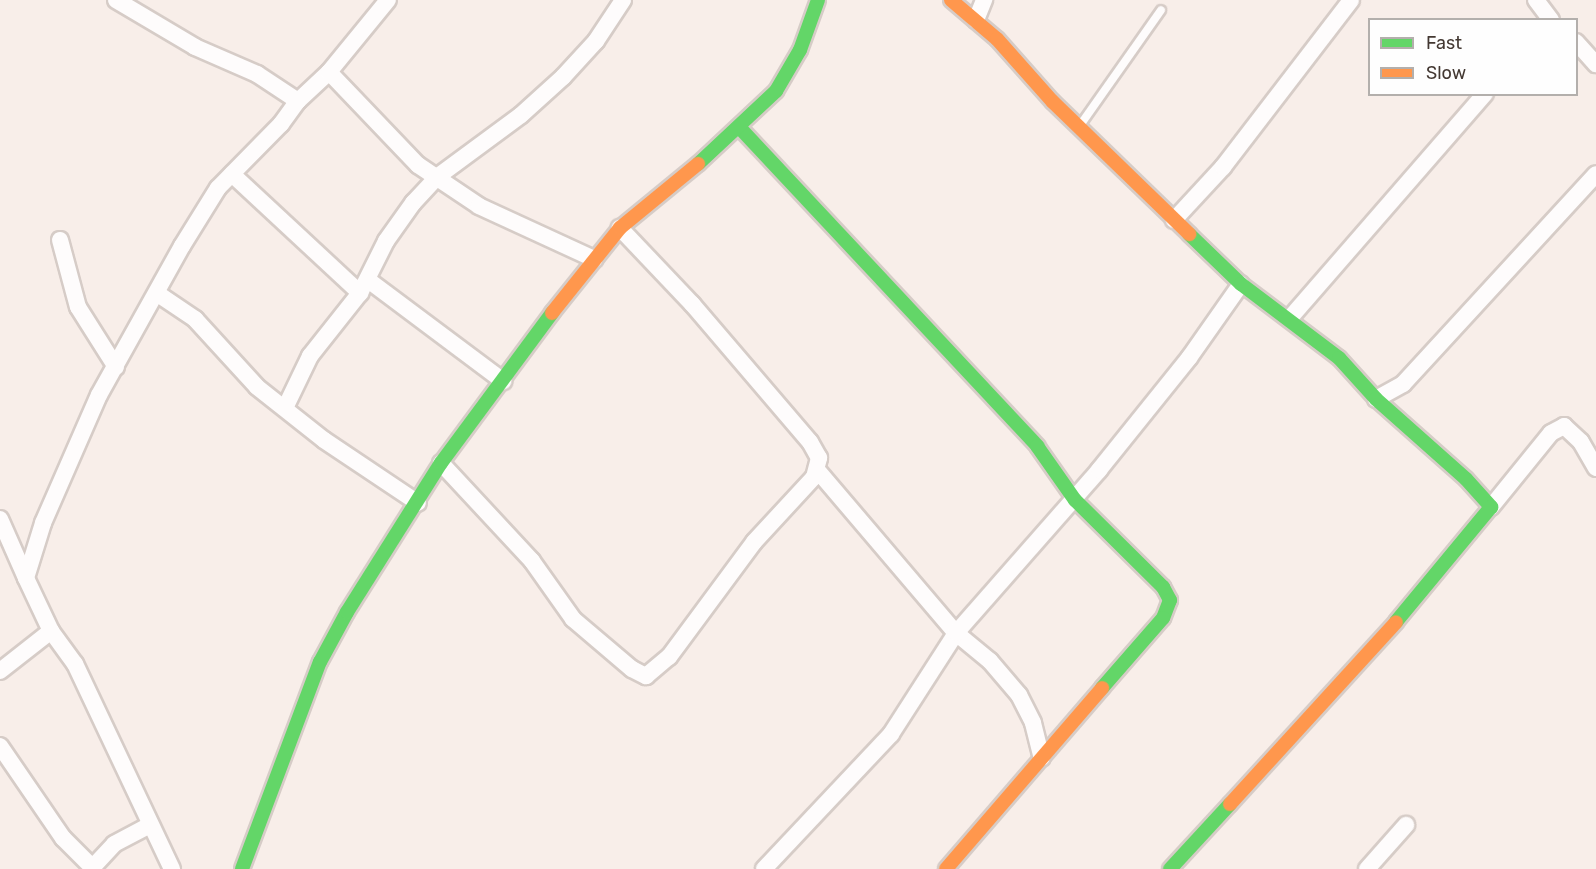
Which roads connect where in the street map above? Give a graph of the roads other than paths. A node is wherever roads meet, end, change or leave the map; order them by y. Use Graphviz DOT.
graph roads {
  1 [pos="116,0"];
  2 [pos="388,0"];
  3 [pos="623,0"];
  4 [pos="818,0"];
  5 [pos="951,0"];
  6 [pos="984,0"];
  7 [pos="1351,0"];
  8 [pos="1536,0"];
  9 [pos="1161,10"];
  10 [pos="1549,18"];
  11 [pos="976,20"];
  12 [pos="1578,44"];
  13 [pos="1596,64"];
  14 [pos="329,72"];
  15 [pos="1483,96"];
  16 [pos="297,101"];
  17 [pos="739,127"];
  18 [pos="1079,127"];
  19 [pos="232,174"];
  20 [pos="1596,174"];
  21 [pos="437,177"];
  22 [pos="1174,220"];
  23 [pos="620,228"];
  24 [pos="60,240"];
  25 [pos="594,259"];
  26 [pos="1241,284"];
  27 [pos="364,287"];
  28 [pos="158,294"];
  29 [pos="1290,318"];
  30 [pos="117,368"];
  31 [pos="503,381"];
  32 [pos="1376,399"];
  33 [pos="285,408"];
  34 [pos="441,464"];
  35 [pos="1596,468"];
  36 [pos="818,471"];
  37 [pos="1075,500"];
  38 [pos="418,502"];
  39 [pos="1491,507"];
  40 [pos="0,519"];
  41 [pos="26,578"];
  42 [pos="51,631"];
  43 [pos="956,633"];
  44 [pos="0,671"];
  45 [pos="0,746"];
  46 [pos="1042,758"];
  47 [pos="150,825"];
  48 [pos="1406,825"];
  49 [pos="91,868"];
  50 [pos="172,869"];
  51 [pos="242,869"];
  52 [pos="764,869"];
  53 [pos="946,869"];
  54 [pos="1170,869"];
  55 [pos="1367,869"];
  1 -- 16 [label="street"];
  2 -- 14 [label="street"];
  3 -- 21 [label="street"];
  4 -- 17 [label="street"];
  5 -- 11 [label="street"];
  6 -- 11 [label="street"];
  7 -- 22 [label="street"];
  8 -- 10 [label="street"];
  9 -- 18 [label="lane"];
  11 -- 18 [label="street"];
  12 -- 13 [label="street"];
  14 -- 16 [label="street"];
  14 -- 21 [label="street"];
  15 -- 29 [label="street"];
  16 -- 19 [label="street"];
  17 -- 23 [label="street"];
  17 -- 37 [label="street"];
  18 -- 22 [label="street"];
  19 -- 27 [label="street"];
  19 -- 28 [label="street"];
  20 -- 32 [label="street"];
  21 -- 25 [label="street"];
  21 -- 27 [label="street"];
  22 -- 26 [label="street"];
  23 -- 25 [label="street"];
  23 -- 36 [label="street"];
  24 -- 30 [label="street"];
  25 -- 31 [label="street"];
  26 -- 29 [label="street"];
  26 -- 37 [label="street"];
  27 -- 31 [label="street"];
  27 -- 33 [label="street"];
  28 -- 30 [label="street"];
  28 -- 33 [label="street"];
  29 -- 32 [label="street"];
  30 -- 41 [label="street"];
  31 -- 34 [label="street"];
  32 -- 39 [label="street"];
  33 -- 38 [label="street"];
  34 -- 36 [label="street"];
  34 -- 38 [label="street"];
  35 -- 39 [label="street"];
  36 -- 43 [label="street"];
  37 -- 43 [label="street"];
  37 -- 46 [label="street"];
  38 -- 51 [label="street"];
  39 -- 54 [label="street"];
  40 -- 41 [label="street"];
  41 -- 42 [label="street"];
  42 -- 44 [label="street"];
  42 -- 47 [label="street"];
  43 -- 46 [label="street"];
  43 -- 52 [label="street"];
  45 -- 49 [label="street"];
  46 -- 53 [label="street"];
  47 -- 49 [label="street"];
  47 -- 50 [label="street"];
  48 -- 55 [label="street"];
}
